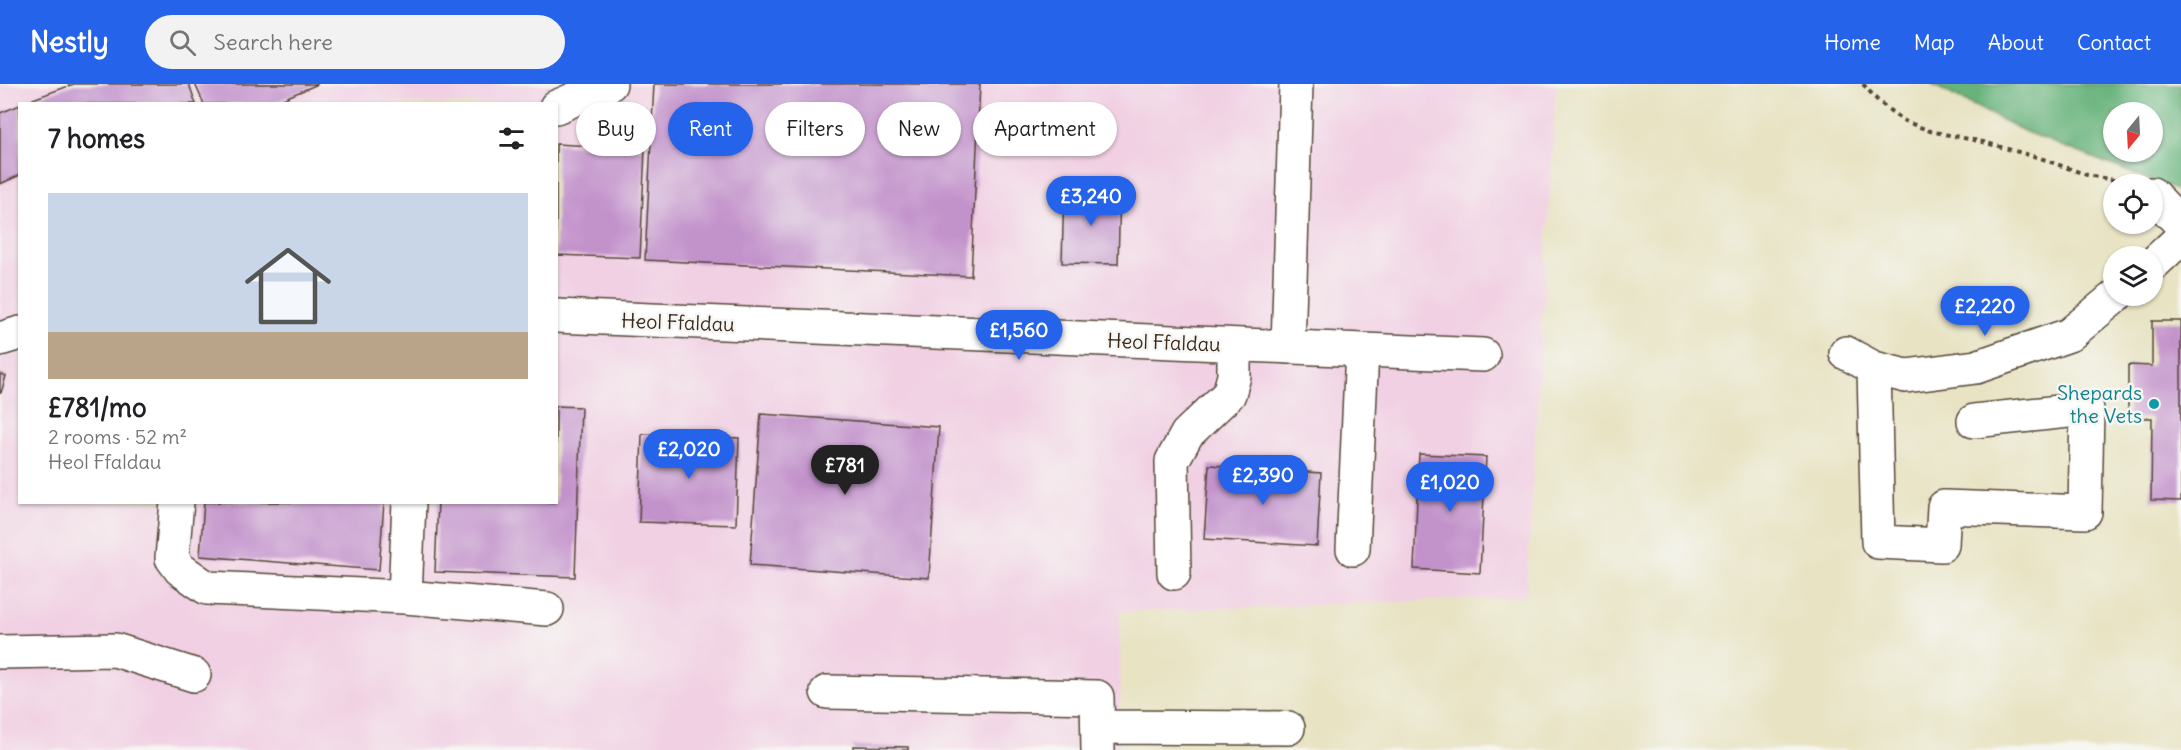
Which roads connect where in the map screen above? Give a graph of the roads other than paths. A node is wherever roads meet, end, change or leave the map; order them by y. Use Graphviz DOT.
graph roads {
  1 [pos="610,84"];
  2 [pos="1296,84"];
  3 [pos="558,106"];
  4 [pos="2163,208"];
  5 [pos="2181,224"];
  6 [pos="2181,238"];
  7 [pos="2163,255"];
  8 [pos="2104,306"];
  9 [pos="558,316"];
  10 [pos="18,334"];
  11 [pos="0,339"];
  12 [pos="1233,345"];
  13 [pos="1288,347"];
  14 [pos="1362,350"];
  15 [pos="1483,355"];
  16 [pos="1974,421"];
  17 [pos="177,504"];
  18 [pos="409,504"];
  19 [pos="1353,549"];
  20 [pos="1174,573"];
  21 [pos="405,597"];
  22 [pos="547,609"];
  23 [pos="0,652"];
  24 [pos="194,675"];
  25 [pos="826,692"];
  26 [pos="1288,728"];
  27 [pos="1098,738"];
  1 -- 3 [label="street"];
  2 -- 13 [label="street"];
  4 -- 5 [label="street"];
  6 -- 7 [label="street"];
  8 -- 16 [label="street"];
  9 -- 12 [label="street, Heol Ffaldau"];
  10 -- 11 [label="street"];
  12 -- 13 [label="street, Heol Ffaldau"];
  12 -- 20 [label="street"];
  13 -- 14 [label="street, Heol Ffaldau"];
  14 -- 15 [label="street, Heol Ffaldau"];
  14 -- 19 [label="street"];
  17 -- 21 [label="street"];
  18 -- 21 [label="street"];
  21 -- 22 [label="street"];
  23 -- 24 [label="street"];
  25 -- 27 [label="street"];
  26 -- 27 [label="street"];
}
